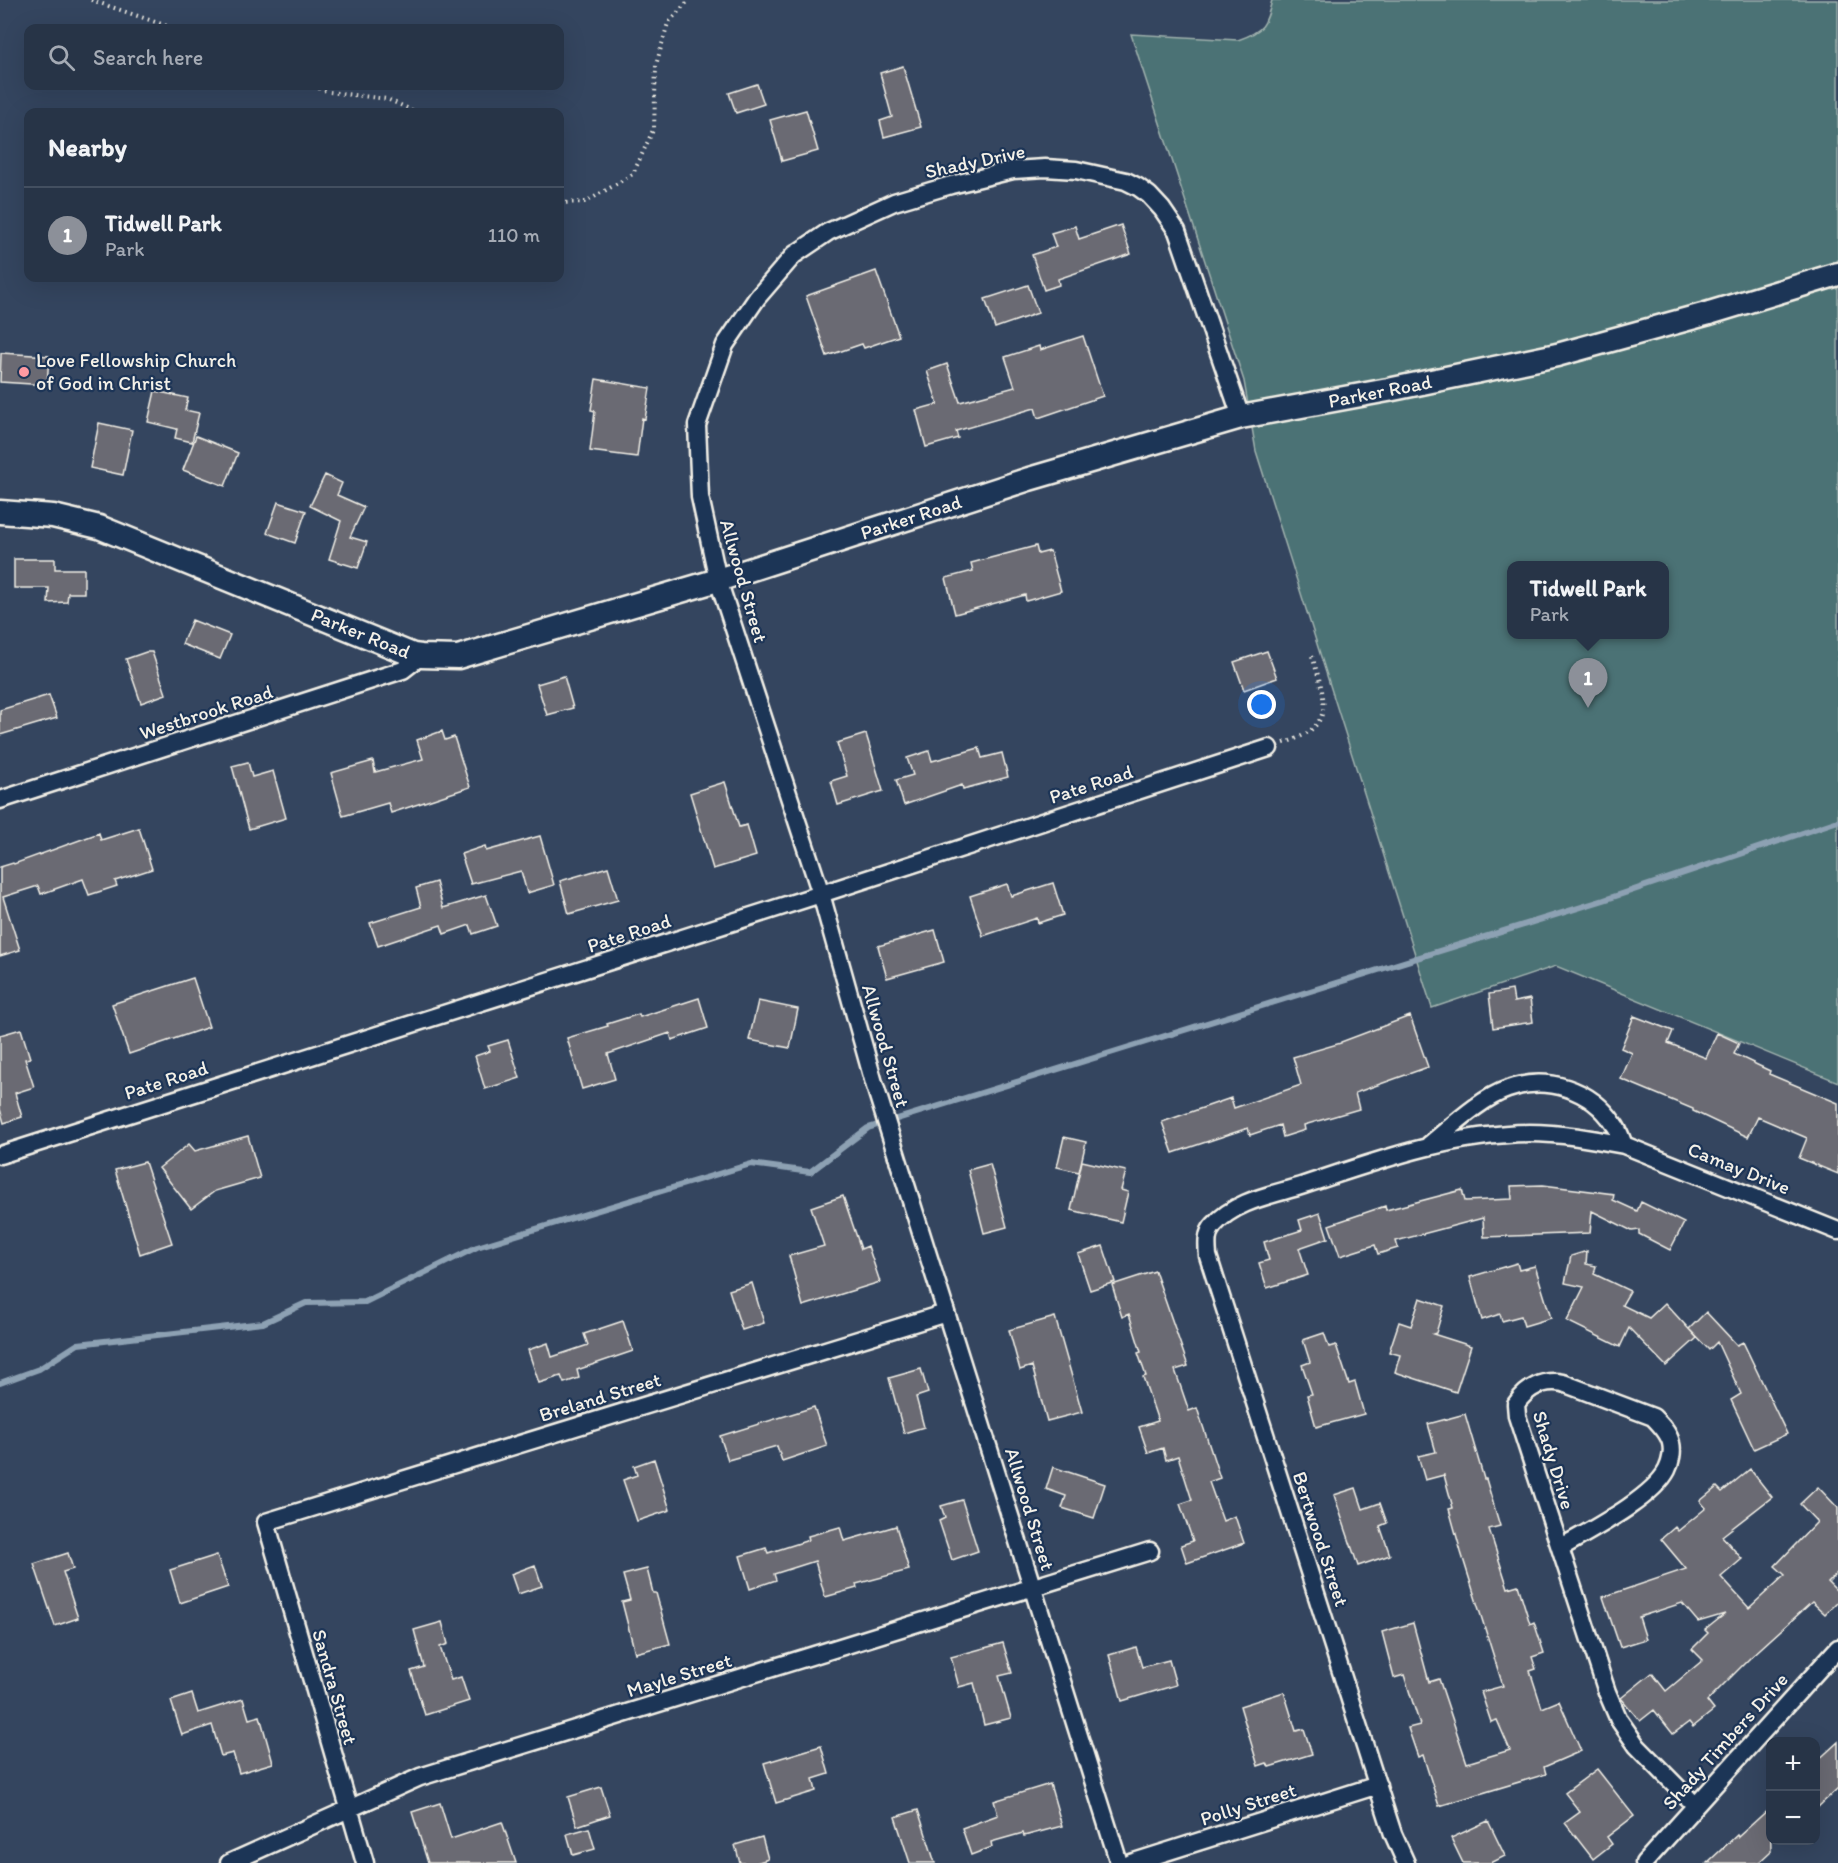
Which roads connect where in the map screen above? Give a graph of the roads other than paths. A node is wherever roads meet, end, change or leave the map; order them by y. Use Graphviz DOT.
graph roads {
  1 [pos="795,255"];
  2 [pos="1838,274"];
  3 [pos="1241,417"];
  4 [pos="0,512"];
  5 [pos="718,580"];
  6 [pos="421,656"];
  7 [pos="1269,748"];
  8 [pos="0,800"];
  9 [pos="821,894"];
  10 [pos="1624,1145"];
  11 [pos="1426,1147"];
  12 [pos="0,1155"];
  13 [pos="1212,1226"];
  14 [pos="1838,1230"];
  15 [pos="946,1313"];
  16 [pos="267,1522"];
  17 [pos="1560,1548"];
  18 [pos="1150,1551"];
  19 [pos="1032,1588"];
  20 [pos="1838,1648"];
  21 [pos="1378,1785"];
  22 [pos="1695,1805"];
  23 [pos="348,1808"];
  24 [pos="229,1863"];
  25 [pos="365,1863"];
  26 [pos="1119,1863"];
  27 [pos="1131,1863"];
  28 [pos="1406,1863"];
  29 [pos="1644,1863"];
  1 -- 3 [label="street, Shady Drive"];
  1 -- 5 [label="street, Allwood Street"];
  2 -- 3 [label="main road, Parker Road"];
  3 -- 5 [label="main road, Parker Road"];
  4 -- 6 [label="main road, Parker Road"];
  5 -- 6 [label="main road, Parker Road"];
  5 -- 9 [label="street, Allwood Street"];
  6 -- 8 [label="street, Westbrook Road"];
  7 -- 9 [label="street, Pate Road"];
  9 -- 12 [label="street, Pate Road"];
  9 -- 15 [label="street, Allwood Street"];
  10 -- 11 [label="street, Camay Drive"];
  10 -- 11 [label="street, Camay Drive"];
  10 -- 14 [label="street, Camay Drive"];
  11 -- 13 [label="street, Camay Drive"];
  13 -- 21 [label="street, Bertwood Street"];
  15 -- 16 [label="street, Breland Street"];
  15 -- 19 [label="street, Allwood Street"];
  16 -- 23 [label="street, Sandra Street"];
  17 -- 17 [label="street, Shady Drive"];
  17 -- 22 [label="street, Shady Drive"];
  18 -- 19 [label="street, Mayle Street"];
  19 -- 23 [label="street, Mayle Street"];
  19 -- 26 [label="street, Allwood Street"];
  20 -- 22 [label="street, Shady Timbers Drive"];
  21 -- 27 [label="street, Polly Street"];
  21 -- 28 [label="street, Bertwood Street"];
  22 -- 29 [label="street, Shady Timbers Drive"];
  23 -- 24 [label="street, Mayle Street"];
  23 -- 25 [label="street, Sandra Street"];
}
